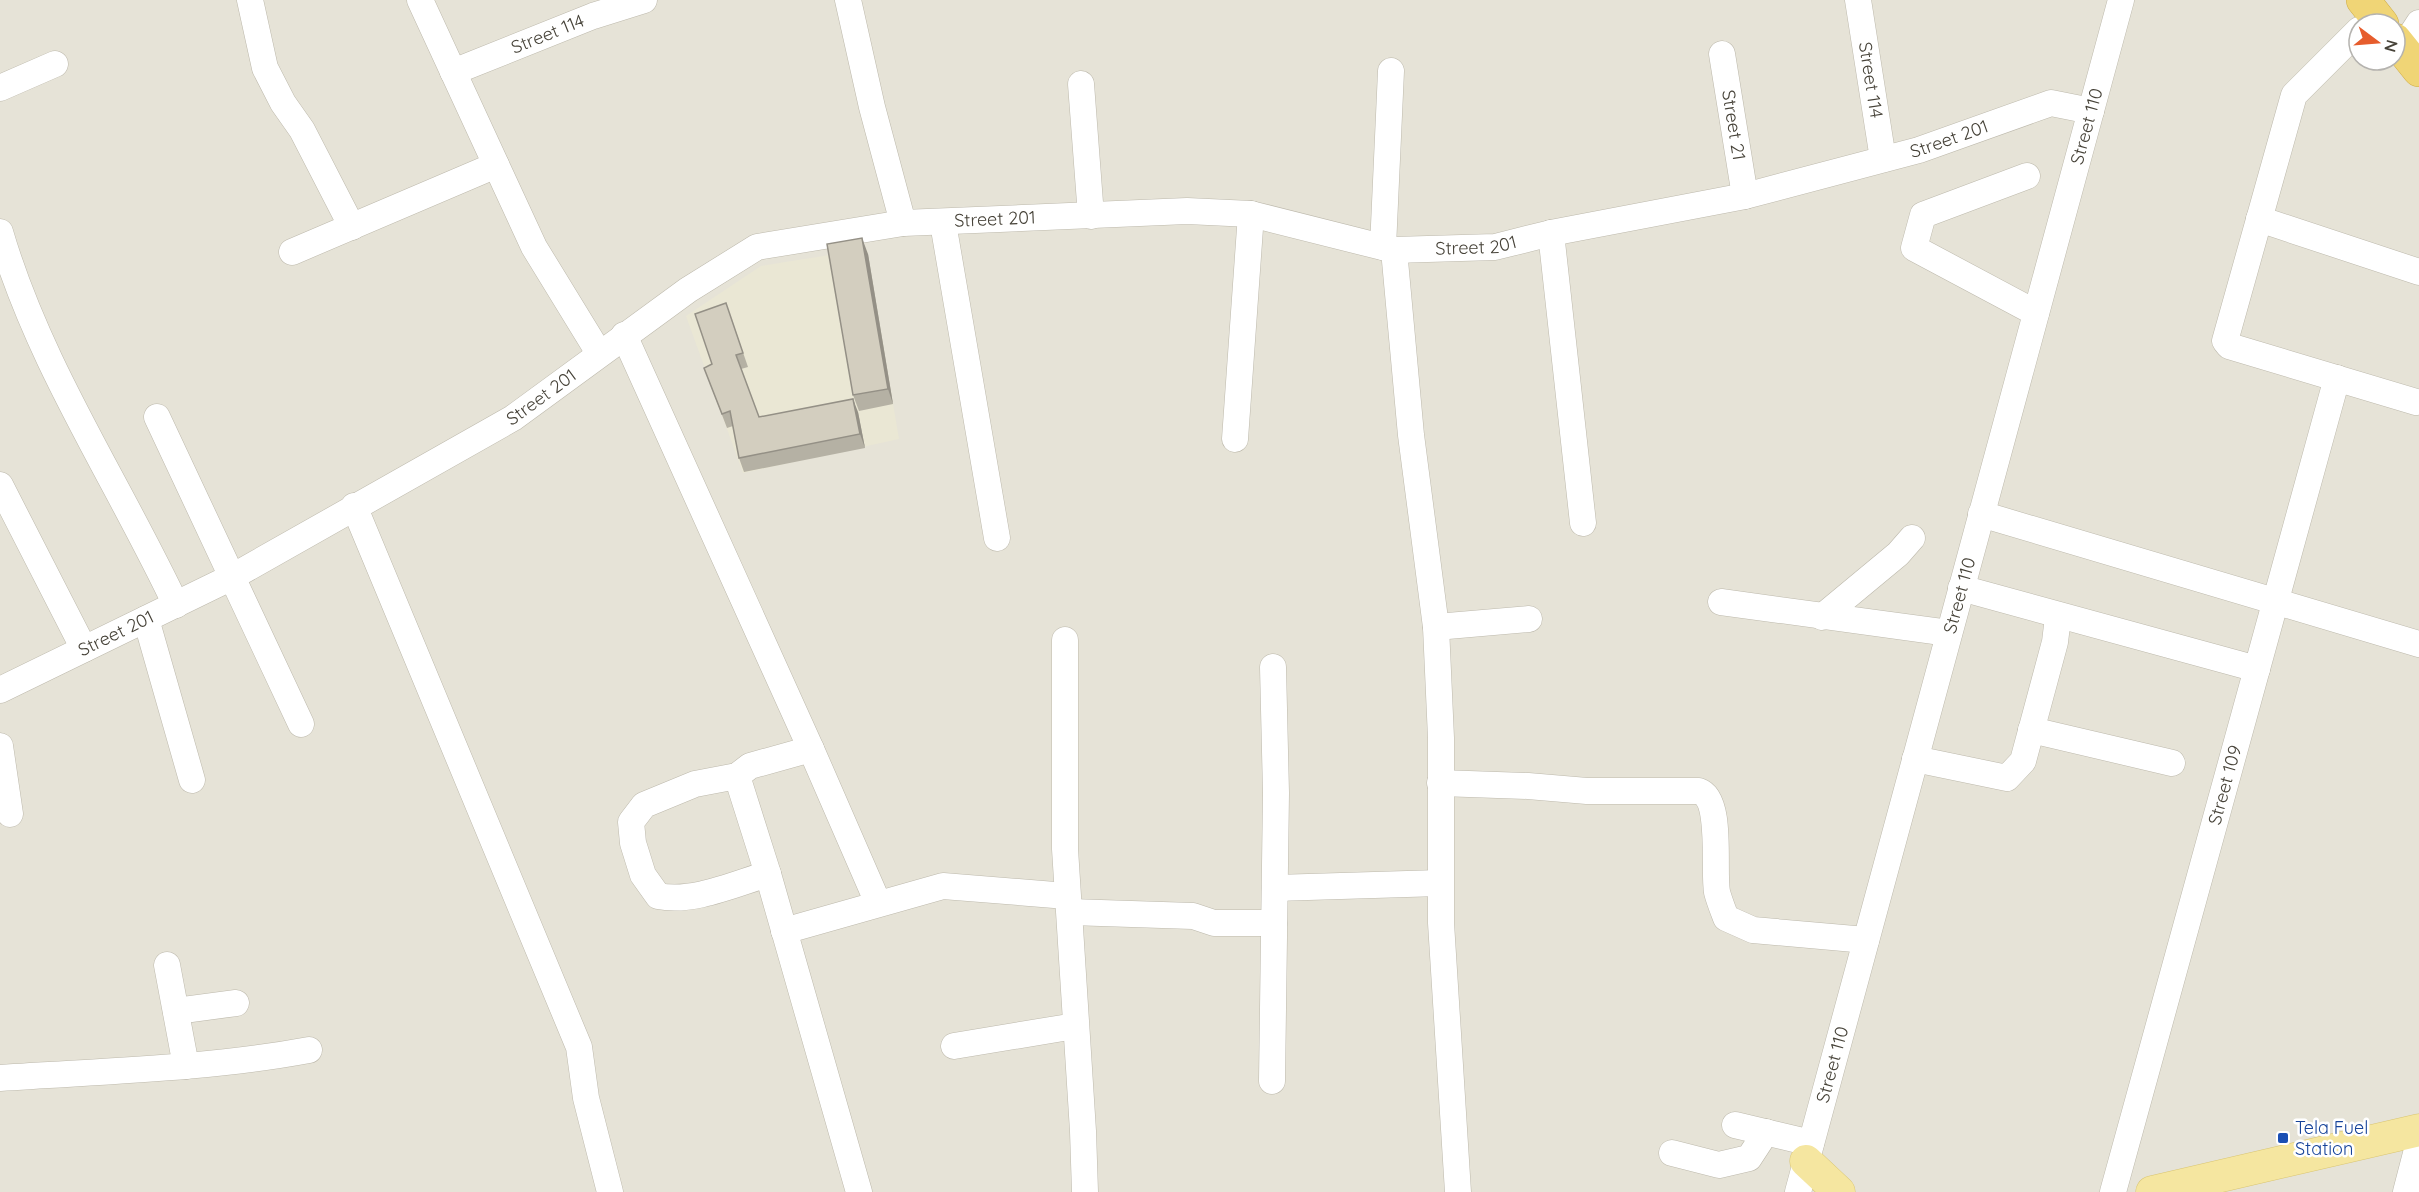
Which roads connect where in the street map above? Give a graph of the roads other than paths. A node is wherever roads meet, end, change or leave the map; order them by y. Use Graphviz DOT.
graph roads {
  1 [pos="250,0"];
  2 [pos="420,0"];
  3 [pos="644,0"];
  4 [pos="848,0"];
  5 [pos="1858,0"];
  6 [pos="2121,0"];
  7 [pos="590,8"];
  8 [pos="2347,40"];
  9 [pos="1722,54"];
  10 [pos="55,64"];
  11 [pos="1391,71"];
  12 [pos="453,72"];
  13 [pos="1081,84"];
  14 [pos="0,88"];
  15 [pos="2091,111"];
  16 [pos="1883,159"];
  17 [pos="496,165"];
  18 [pos="2027,176"];
  19 [pos="1745,196"];
  20 [pos="1251,214"];
  21 [pos="1090,216"];
  22 [pos="2259,219"];
  23 [pos="903,222"];
  24 [pos="943,223"];
  25 [pos="352,227"];
  26 [pos="0,232"];
  27 [pos="1551,233"];
  28 [pos="1388,249"];
  29 [pos="292,252"];
  30 [pos="2419,272"];
  31 [pos="2036,312"];
  32 [pos="624,335"];
  33 [pos="599,353"];
  34 [pos="2337,378"];
  35 [pos="2416,402"];
  36 [pos="157,417"];
  37 [pos="1235,439"];
  38 [pos="0,485"];
  39 [pos="354,506"];
  40 [pos="1981,514"];
  41 [pos="1583,523"];
  42 [pos="997,538"];
  43 [pos="1912,538"];
  44 [pos="232,577"];
  45 [pos="1961,588"];
  46 [pos="2276,601"];
  47 [pos="1722,602"];
  48 [pos="176,605"];
  49 [pos="1822,617"];
  50 [pos="2058,617"];
  51 [pos="146,619"];
  52 [pos="1528,619"];
  53 [pos="1436,627"];
  54 [pos="1949,633"];
  55 [pos="1065,640"];
  56 [pos="2419,644"];
  57 [pos="84,649"];
  58 [pos="1274,667"];
  59 [pos="2257,669"];
  60 [pos="0,690"];
  61 [pos="301,724"];
  62 [pos="2031,730"];
  63 [pos="0,746"];
  64 [pos="811,749"];
  65 [pos="1915,759"];
  66 [pos="2172,763"];
  67 [pos="737,776"];
  68 [pos="192,780"];
  69 [pos="1440,783"];
  70 [pos="9,814"];
  71 [pos="768,874"];
  72 [pos="1440,883"];
  73 [pos="1275,888"];
  74 [pos="878,903"];
  75 [pos="1069,904"];
  76 [pos="1274,923"];
  77 [pos="784,931"];
  78 [pos="1866,940"];
  79 [pos="167,965"];
  80 [pos="236,1003"];
  81 [pos="176,1011"];
  82 [pos="1075,1026"];
  83 [pos="954,1046"];
  84 [pos="309,1050"];
  85 [pos="186,1066"];
  86 [pos="0,1078"];
  87 [pos="1272,1081"];
  88 [pos="1735,1125"];
  89 [pos="2419,1130"];
  90 [pos="1766,1132"];
  91 [pos="2419,1142"];
  92 [pos="1809,1152"];
  93 [pos="1672,1153"];
  94 [pos="610,1192"];
  95 [pos="859,1192"];
  96 [pos="1085,1192"];
  97 [pos="1458,1192"];
  98 [pos="1797,1192"];
  99 [pos="1839,1192"];
  100 [pos="2113,1192"];
  101 [pos="2152,1192"];
  102 [pos="2406,1192"];
  1 -- 25 [label="street"];
  2 -- 12 [label="street"];
  3 -- 7 [label="street, Street 114"];
  4 -- 23 [label="street"];
  5 -- 16 [label="street, Street 114"];
  6 -- 15 [label="street, Street 110"];
  7 -- 12 [label="street, Street 114"];
  8 -- 22 [label="street"];
  9 -- 19 [label="street, Street 21"];
  10 -- 14 [label="street"];
  11 -- 28 [label="street"];
  12 -- 17 [label="street"];
  13 -- 21 [label="street"];
  15 -- 16 [label="street, Street 201"];
  15 -- 31 [label="street, Street 110"];
  16 -- 19 [label="street, Street 201"];
  17 -- 25 [label="street"];
  17 -- 33 [label="street"];
  18 -- 31 [label="street"];
  19 -- 27 [label="street, Street 201"];
  20 -- 21 [label="street, Street 201"];
  20 -- 28 [label="street, Street 201"];
  20 -- 37 [label="street"];
  21 -- 24 [label="street, Street 201"];
  22 -- 30 [label="street"];
  22 -- 34 [label="street"];
  23 -- 24 [label="street, Street 201"];
  23 -- 32 [label="street, Street 201"];
  24 -- 42 [label="street"];
  25 -- 29 [label="street"];
  26 -- 48 [label="street"];
  27 -- 28 [label="street, Street 201"];
  27 -- 41 [label="street"];
  28 -- 53 [label="street"];
  31 -- 40 [label="street, Street 110"];
  32 -- 33 [label="street, Street 201"];
  32 -- 64 [label="street"];
  33 -- 39 [label="street, Street 201"];
  34 -- 35 [label="street"];
  34 -- 46 [label="street, Street 109"];
  36 -- 44 [label="street"];
  38 -- 57 [label="street"];
  39 -- 44 [label="street, Street 201"];
  39 -- 94 [label="street"];
  40 -- 45 [label="street, Street 110"];
  40 -- 46 [label="street"];
  43 -- 49 [label="street"];
  44 -- 48 [label="street, Street 201"];
  44 -- 61 [label="street"];
  45 -- 50 [label="street"];
  45 -- 54 [label="street, Street 110"];
  46 -- 56 [label="street"];
  46 -- 59 [label="street, Street 109"];
  47 -- 49 [label="street"];
  48 -- 51 [label="street, Street 201"];
  49 -- 54 [label="street"];
  50 -- 59 [label="street"];
  50 -- 62 [label="street"];
  51 -- 57 [label="street, Street 201"];
  51 -- 68 [label="street"];
  52 -- 53 [label="street"];
  53 -- 69 [label="street"];
  54 -- 65 [label="street, Street 110"];
  55 -- 75 [label="street"];
  57 -- 60 [label="street, Street 201"];
  58 -- 73 [label="street"];
  59 -- 100 [label="street, Street 109"];
  62 -- 65 [label="street"];
  62 -- 66 [label="street"];
  63 -- 70 [label="street"];
  64 -- 67 [label="street"];
  64 -- 74 [label="street"];
  65 -- 78 [label="street, Street 110"];
  67 -- 71 [label="street"];
  67 -- 71 [label="street"];
  69 -- 72 [label="street"];
  69 -- 78 [label="street"];
  71 -- 77 [label="street"];
  72 -- 73 [label="street"];
  72 -- 97 [label="street"];
  73 -- 76 [label="street"];
  74 -- 75 [label="street"];
  74 -- 77 [label="street"];
  75 -- 76 [label="street"];
  75 -- 82 [label="street"];
  76 -- 87 [label="street"];
  77 -- 95 [label="street"];
  78 -- 92 [label="street, Street 110"];
  79 -- 81 [label="street"];
  80 -- 81 [label="street"];
  81 -- 85 [label="street"];
  82 -- 83 [label="street"];
  82 -- 96 [label="street"];
  84 -- 85 [label="street"];
  85 -- 86 [label="street"];
  88 -- 90 [label="street"];
  89 -- 101 [label="main road"];
  90 -- 92 [label="street"];
  90 -- 93 [label="street"];
  91 -- 102 [label="street"];
  92 -- 98 [label="street, Street 110"];
  92 -- 99 [label="main road"];
}
